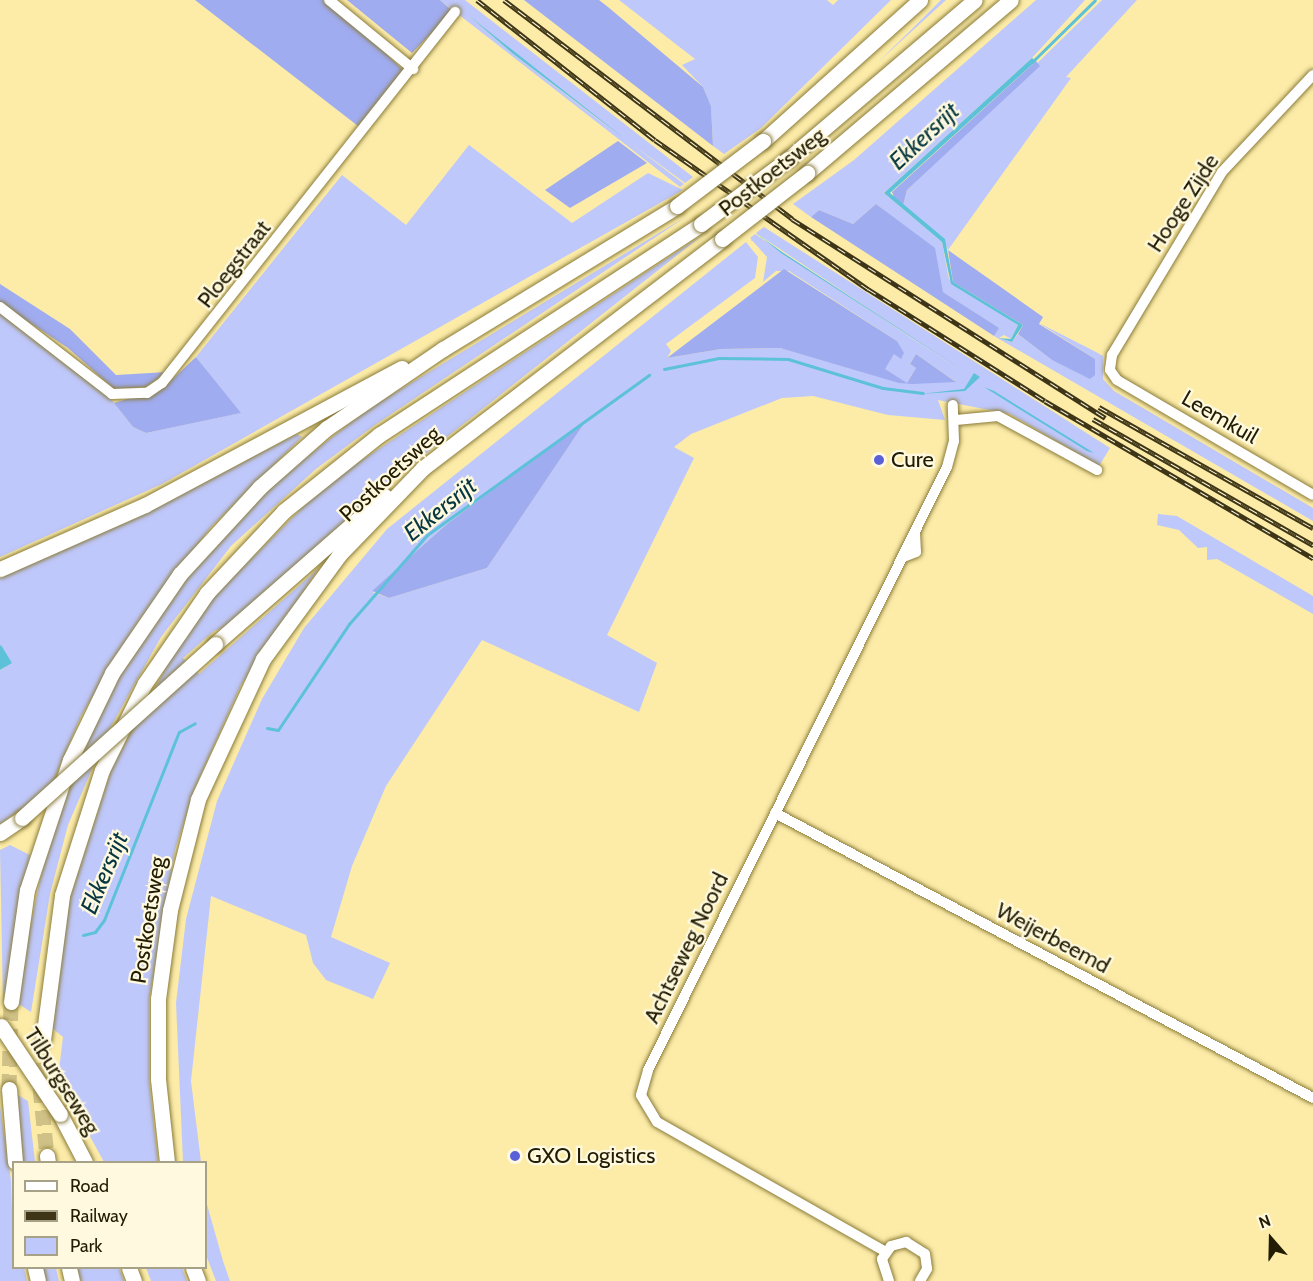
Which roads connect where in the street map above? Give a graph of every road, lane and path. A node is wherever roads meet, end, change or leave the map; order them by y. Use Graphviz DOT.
graph roads {
  1 [pos="330,0"];
  2 [pos="920,0"];
  3 [pos="975,0"];
  4 [pos="1011,0"];
  5 [pos="455,12"];
  6 [pos="413,69"];
  7 [pos="1313,75"];
  8 [pos="0,307"];
  9 [pos="443,349"];
  10 [pos="1110,370"];
  11 [pos="953,405"];
  12 [pos="956,420"];
  13 [pos="423,468"];
  14 [pos="1097,470"];
  15 [pos="1313,495"];
  16 [pos="0,569"];
  17 [pos="775,813"];
  18 [pos="0,833"];
  19 [pos="11,1002"];
  20 [pos="0,1026"];
  21 [pos="43,1040"];
  22 [pos="9,1089"];
  23 [pos="1313,1098"];
  24 [pos="15,1161"];
  25 [pos="84,1161"];
  26 [pos="167,1161"];
  27 [pos="885,1252"];
  28 [pos="925,1280"];
  29 [pos="889,1281"];
  1 -- 6 [label="street"];
  2 -- 9 [label="highway, Postkoetsweg, bridge"];
  3 -- 21 [label="highway, Postkoetsweg, bridge"];
  4 -- 13 [label="highway, Postkoetsweg, bridge"];
  5 -- 6 [label="street, Ploegstraat"];
  6 -- 8 [label="street, Ploegstraat"];
  7 -- 10 [label="street, Hooge Zijde"];
  9 -- 16 [label="highway"];
  9 -- 19 [label="highway, Postkoetsweg"];
  10 -- 15 [label="street, Leemkuil"];
  11 -- 12 [label="street, Achtseweg Noord"];
  12 -- 14 [label="street"];
  12 -- 17 [label="street, Achtseweg Noord"];
  13 -- 18 [label="highway, bridge"];
  13 -- 26 [label="highway, Postkoetsweg"];
  17 -- 23 [label="street, Weijerbeemd"];
  17 -- 27 [label="street, Achtseweg Noord"];
  20 -- 25 [label="highway, Tilburgseweg, bridge"];
  22 -- 24 [label="highway"];
  27 -- 28 [label="street"];
  27 -- 29 [label="street"];
}
